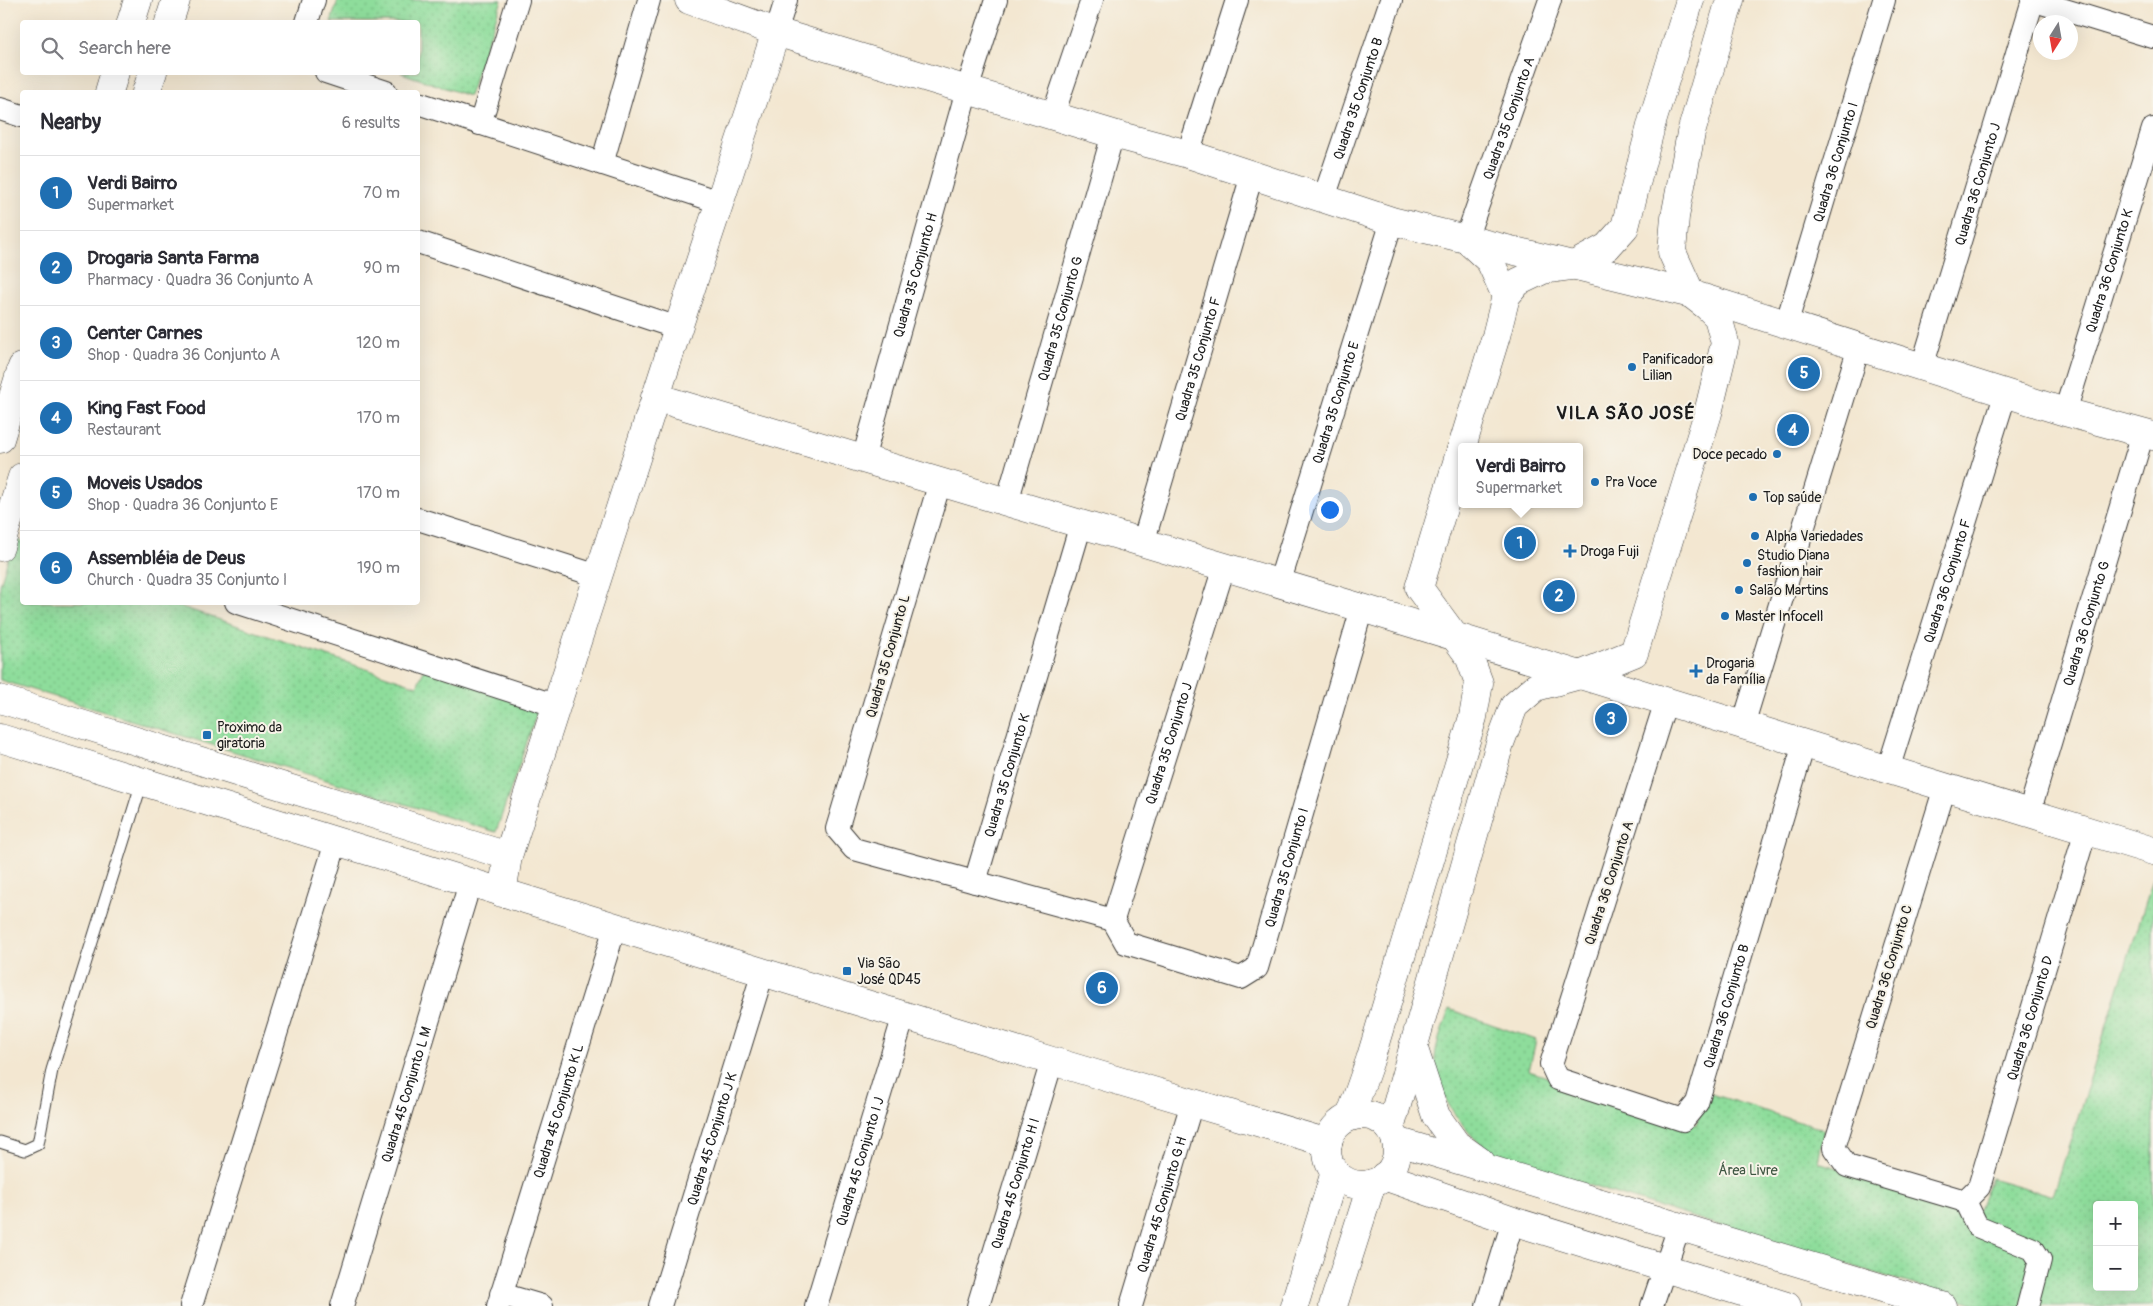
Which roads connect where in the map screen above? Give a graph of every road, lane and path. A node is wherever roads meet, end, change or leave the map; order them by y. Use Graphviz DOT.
graph roads {
  1 [pos="314,0"];
  2 [pos="518,0"];
  3 [pos="649,0"];
  4 [pos="689,0"];
  5 [pos="786,0"];
  6 [pos="996,0"];
  7 [pos="1092,0"];
  8 [pos="1237,0"];
  9 [pos="1391,0"];
  10 [pos="1550,0"];
  11 [pos="1690,0"];
  12 [pos="1730,0"];
  13 [pos="1884,0"];
  14 [pos="2033,0"];
  15 [pos="308,20"];
  16 [pos="776,32"];
  17 [pos="2153,38"];
  18 [pos="114,75"];
  19 [pos="152,75"];
  20 [pos="331,75"];
  21 [pos="351,87"];
  22 [pos="110,90"];
  23 [pos="147,90"];
  24 [pos="372,90"];
  25 [pos="967,90"];
  26 [pos="420,104"];
  27 [pos="0,109"];
  28 [pos="20,115"];
  29 [pos="1053,115"];
  30 [pos="1652,122"];
  31 [pos="480,124"];
  32 [pos="2153,129"];
  33 [pos="1691,133"];
  34 [pos="1113,134"];
  35 [pos="1188,154"];
  36 [pos="602,164"];
  37 [pos="1252,175"];
  38 [pos="1324,198"];
  39 [pos="718,202"];
  40 [pos="1392,221"];
  41 [pos="1466,239"];
  42 [pos="420,243"];
  43 [pos="1572,266"];
  44 [pos="1691,294"];
  45 [pos="1506,296"];
  46 [pos="1760,318"];
  47 [pos="1786,325"];
  48 [pos="678,328"];
  49 [pos="1725,343"];
  50 [pos="1859,347"];
  51 [pos="1922,367"];
  52 [pos="12,382"];
  53 [pos="2006,392"];
  54 [pos="655,397"];
  55 [pos="2065,412"];
  56 [pos="2148,435"];
  57 [pos="0,439"];
  58 [pos="1463,443"];
  59 [pos="863,460"];
  60 [pos="1458,461"];
  61 [pos="940,482"];
  62 [pos="20,487"];
  63 [pos="1007,502"];
  64 [pos="420,520"];
  65 [pos="1081,524"];
  66 [pos="10,537"];
  67 [pos="1143,543"];
  68 [pos="1224,567"];
  69 [pos="598,576"];
  70 [pos="1279,584"];
  71 [pos="1419,588"];
  72 [pos="245,605"];
  73 [pos="1370,610"];
  74 [pos="1452,636"];
  75 [pos="1634,653"];
  76 [pos="1580,675"];
  77 [pos="0,699"];
  78 [pos="1659,699"];
  79 [pos="557,706"];
  80 [pos="1743,725"];
  81 [pos="0,738"];
  82 [pos="1804,744"];
  83 [pos="1888,770"];
  84 [pos="142,782"];
  85 [pos="1945,787"];
  86 [pos="2029,813"];
  87 [pos="1444,817"];
  88 [pos="1475,829"];
  89 [pos="2086,830"];
  90 [pos="336,842"];
  91 [pos="2153,851"];
  92 [pos="508,856"];
  93 [pos="975,882"];
  94 [pos="470,883"];
  95 [pos="502,893"];
  96 [pos="1113,920"];
  97 [pos="615,927"];
  98 [pos="763,972"];
  99 [pos="904,1015"];
  100 [pos="1413,1046"];
  101 [pos="1052,1061"];
  102 [pos="1551,1064"];
  103 [pos="1192,1103"];
  104 [pos="1350,1117"];
  105 [pos="1393,1135"];
  106 [pos="0,1142"];
  107 [pos="1328,1143"];
  108 [pos="1492,1171"];
  109 [pos="1335,1172"];
  110 [pos="1378,1180"];
  111 [pos="1965,1201"];
  112 [pos="1512,1222"];
  113 [pos="1679,1227"];
  114 [pos="1664,1268"];
  115 [pos="499,1300"];
  116 [pos="191,1306"];
  117 [pos="342,1306"];
  118 [pos="542,1306"];
  119 [pos="660,1306"];
  120 [pos="816,1306"];
  121 [pos="978,1306"];
  122 [pos="1131,1306"];
  123 [pos="1294,1306"];
  124 [pos="1333,1306"];
  125 [pos="1487,1306"];
  126 [pos="1652,1306"];
  127 [pos="1787,1306"];
  128 [pos="1942,1306"];
  129 [pos="2028,1306"];
  1 -- 15 [label="street"];
  2 -- 31 [label="street"];
  3 -- 36 [label="street"];
  4 -- 16 [label="street"];
  5 -- 16 [label="street"];
  6 -- 25 [label="street, Quadra 35 Conjunto H"];
  7 -- 29 [label="street"];
  8 -- 35 [label="street"];
  9 -- 38 [label="street, Quadra 35 Conjunto B"];
  10 -- 41 [label="street, Quadra 35 Conjunto A"];
  11 -- 30 [label="street"];
  12 -- 33 [label="street"];
  13 -- 47 [label="street, Quadra 36 Conjunto I"];
  14 -- 17 [label="street"];
  14 -- 51 [label="street, Quadra 36 Conjunto J"];
  16 -- 25 [label="street"];
  16 -- 39 [label="street"];
  18 -- 22 [label="street"];
  19 -- 23 [label="street"];
  20 -- 21 [label="street"];
  21 -- 24 [label="street"];
  25 -- 29 [label="street"];
  25 -- 59 [label="street, Quadra 35 Conjunto H"];
  26 -- 31 [label="street"];
  27 -- 28 [label="street"];
  29 -- 34 [label="street"];
  30 -- 33 [label="street"];
  30 -- 43 [label="street"];
  31 -- 36 [label="street"];
  32 -- 55 [label="street, Quadra 36 Conjunto K"];
  33 -- 44 [label="street"];
  34 -- 35 [label="street"];
  34 -- 63 [label="street, Quadra 35 Conjunto G"];
  35 -- 37 [label="street"];
  36 -- 39 [label="street"];
  37 -- 38 [label="street"];
  37 -- 67 [label="street, Quadra 35 Conjunto F"];
  38 -- 40 [label="street"];
  39 -- 48 [label="street"];
  40 -- 41 [label="street"];
  40 -- 70 [label="street, Quadra 35 Conjunto E"];
  41 -- 43 [label="street"];
  41 -- 45 [label="street"];
  42 -- 48 [label="street"];
  43 -- 44 [label="street"];
  43 -- 45 [label="street"];
  44 -- 46 [label="street"];
  44 -- 49 [label="street"];
  45 -- 58 [label="street"];
  46 -- 47 [label="street"];
  46 -- 49 [label="street"];
  47 -- 50 [label="street"];
  48 -- 54 [label="street"];
  49 -- 75 [label="street"];
  50 -- 51 [label="street"];
  50 -- 80 [label="street"];
  51 -- 53 [label="street"];
  52 -- 57 [label="street"];
  53 -- 55 [label="street"];
  53 -- 83 [label="street, Quadra 36 Conjunto F"];
  54 -- 59 [label="street"];
  54 -- 69 [label="street"];
  55 -- 56 [label="street"];
  56 -- 86 [label="street, Quadra 36 Conjunto G"];
  59 -- 61 [label="street"];
  60 -- 71 [label="street"];
  61 -- 63 [label="street"];
  61 -- 93 [label="street, Quadra 35 Conjunto L"];
  62 -- 66 [label="street"];
  63 -- 65 [label="street"];
  64 -- 69 [label="street"];
  65 -- 67 [label="street"];
  65 -- 93 [label="street, Quadra 35 Conjunto K"];
  67 -- 68 [label="street"];
  68 -- 70 [label="street"];
  68 -- 96 [label="street, Quadra 35 Conjunto J"];
  69 -- 79 [label="street"];
  70 -- 73 [label="street"];
  71 -- 73 [label="street"];
  71 -- 74 [label="street"];
  72 -- 79 [label="street"];
  73 -- 74 [label="street"];
  73 -- 96 [label="street, Quadra 35 Conjunto I"];
  74 -- 76 [label="street"];
  74 -- 87 [label="street"];
  75 -- 76 [label="street"];
  75 -- 78 [label="street"];
  76 -- 78 [label="street"];
  76 -- 88 [label="street"];
  77 -- 92 [label="street"];
  78 -- 80 [label="street"];
  78 -- 102 [label="street, Quadra 36 Conjunto A"];
  79 -- 92 [label="street"];
  80 -- 82 [label="street"];
  81 -- 84 [label="street"];
  82 -- 83 [label="street"];
  82 -- 102 [label="street, Quadra 36 Conjunto B"];
  83 -- 85 [label="street"];
  84 -- 90 [label="street"];
  84 -- 106 [label="lane"];
  85 -- 86 [label="street"];
  85 -- 111 [label="street, Quadra 36 Conjunto C"];
  86 -- 89 [label="street"];
  87 -- 88 [label="street"];
  87 -- 104 [label="street"];
  88 -- 100 [label="street"];
  89 -- 91 [label="street"];
  89 -- 111 [label="street, Quadra 36 Conjunto D"];
  90 -- 94 [label="street"];
  90 -- 116 [label="street"];
  92 -- 95 [label="street"];
  93 -- 96 [label="street"];
  94 -- 95 [label="street"];
  94 -- 117 [label="street, Quadra 45 Conjunto L M"];
  95 -- 97 [label="street"];
  97 -- 98 [label="street"];
  97 -- 115 [label="street, Quadra 45 Conjunto K L"];
  98 -- 99 [label="street"];
  98 -- 119 [label="street, Quadra 45 Conjunto J K"];
  99 -- 101 [label="street"];
  99 -- 120 [label="street, Quadra 45 Conjunto I J"];
  100 -- 105 [label="street"];
  100 -- 108 [label="street"];
  101 -- 103 [label="street"];
  101 -- 121 [label="street, Quadra 45 Conjunto H I"];
  103 -- 107 [label="street"];
  103 -- 122 [label="street, Quadra 45 Conjunto G H"];
  104 -- 105 [label="street"];
  104 -- 107 [label="street"];
  105 -- 108 [label="street"];
  105 -- 110 [label="street"];
  107 -- 109 [label="street"];
  108 -- 113 [label="street"];
  109 -- 110 [label="street"];
  109 -- 123 [label="street"];
  110 -- 112 [label="street"];
  110 -- 124 [label="street"];
  111 -- 129 [label="street"];
  112 -- 114 [label="street"];
  112 -- 125 [label="street"];
  113 -- 114 [label="street"];
  113 -- 128 [label="street"];
  114 -- 126 [label="street"];
  114 -- 127 [label="street"];
  115 -- 118 [label="street"];
}
